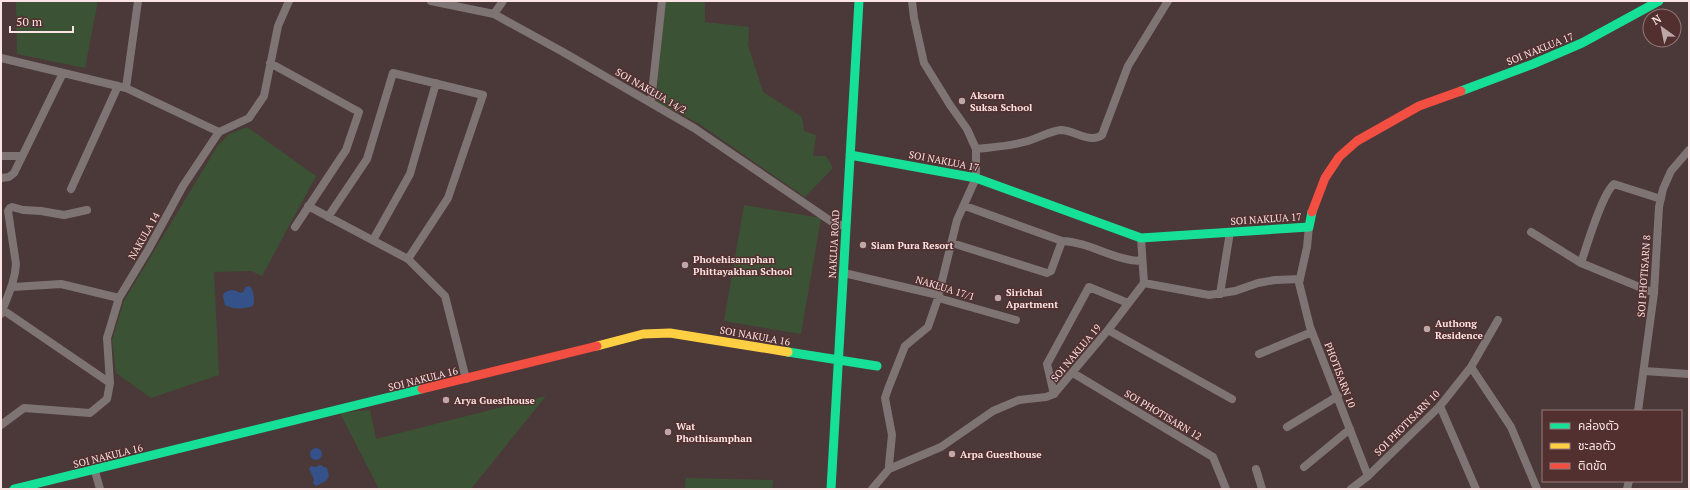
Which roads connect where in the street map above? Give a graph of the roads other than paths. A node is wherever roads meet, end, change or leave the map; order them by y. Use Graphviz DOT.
graph roads {
  1 [pos="138,1"];
  2 [pos="286,1"];
  3 [pos="431,1"];
  4 [pos="503,1"];
  5 [pos="662,1"];
  6 [pos="859,1"];
  7 [pos="912,1"];
  8 [pos="1168,1"];
  9 [pos="1659,1"];
  10 [pos="494,14"];
  11 [pos="1,58"];
  12 [pos="270,63"];
  13 [pos="63,73"];
  14 [pos="436,83"];
  15 [pos="118,86"];
  16 [pos="126,88"];
  17 [pos="651,102"];
  18 [pos="219,132"];
  19 [pos="976,149"];
  20 [pos="1689,150"];
  21 [pos="850,155"];
  22 [pos="1,156"];
  23 [pos="22,156"];
  24 [pos="1,178"];
  25 [pos="976,178"];
  26 [pos="71,189"];
  27 [pos="1661,198"];
  28 [pos="308,206"];
  29 [pos="965,206"];
  30 [pos="87,210"];
  31 [pos="328,217"];
  32 [pos="846,226"];
  33 [pos="295,227"];
  34 [pos="1309,227"];
  35 [pos="1230,232"];
  36 [pos="1531,232"];
  37 [pos="1141,238"];
  38 [pos="372,240"];
  39 [pos="1062,241"];
  40 [pos="952,243"];
  41 [pos="408,259"];
  42 [pos="1142,261"];
  43 [pos="1581,262"];
  44 [pos="844,273"];
  45 [pos="1300,278"];
  46 [pos="1144,283"];
  47 [pos="13,287"];
  48 [pos="1654,292"];
  49 [pos="1220,294"];
  50 [pos="938,295"];
  51 [pos="119,298"];
  52 [pos="1128,303"];
  53 [pos="2,312"];
  54 [pos="1016,320"];
  55 [pos="1498,320"];
  56 [pos="1108,330"];
  57 [pos="1312,332"];
  58 [pos="1258,354"];
  59 [pos="839,361"];
  60 [pos="877,366"];
  61 [pos="1471,367"];
  62 [pos="1644,371"];
  63 [pos="1073,373"];
  64 [pos="1689,374"];
  65 [pos="466,379"];
  66 [pos="110,383"];
  67 [pos="1054,394"];
  68 [pos="1338,396"];
  69 [pos="1232,399"];
  70 [pos="1440,406"];
  71 [pos="1638,410"];
  72 [pos="1,425"];
  73 [pos="1287,427"];
  74 [pos="1350,429"];
  75 [pos="1304,467"];
  76 [pos="889,469"];
  77 [pos="1256,469"];
  78 [pos="95,471"];
  79 [pos="1368,476"];
  80 [pos="14,489"];
  81 [pos="100,489"];
  82 [pos="831,489"];
  83 [pos="872,489"];
  84 [pos="1226,489"];
  85 [pos="1262,489"];
  86 [pos="1351,489"];
  87 [pos="1476,489"];
  88 [pos="1537,489"];
  1 -- 16 [label="street"];
  2 -- 12 [label="street"];
  3 -- 10 [label="street, SOI NAKLUA 14/2"];
  4 -- 10 [label="street"];
  5 -- 17 [label="street"];
  6 -- 21 [label="street, NAKLUA ROAD"];
  7 -- 19 [label="street"];
  8 -- 19 [label="street"];
  9 -- 34 [label="street, SOI NAKLUA 17"];
  10 -- 17 [label="street, SOI NAKLUA 14/2"];
  11 -- 13 [label="street"];
  12 -- 18 [label="street"];
  12 -- 28 [label="street"];
  13 -- 15 [label="street"];
  13 -- 23 [label="street"];
  14 -- 31 [label="street"];
  14 -- 38 [label="street"];
  14 -- 41 [label="street"];
  15 -- 16 [label="street"];
  15 -- 26 [label="street"];
  16 -- 18 [label="street"];
  17 -- 32 [label="street, SOI NAKLUA 14/2"];
  18 -- 51 [label="street, NAKULA 14"];
  19 -- 25 [label="street"];
  20 -- 27 [label="street, SOI PHOTISARN 8"];
  21 -- 25 [label="street, SOI NAKLUA 17"];
  21 -- 32 [label="street, NAKLUA ROAD"];
  22 -- 23 [label="street"];
  23 -- 24 [label="street"];
  25 -- 29 [label="street"];
  25 -- 37 [label="street, SOI NAKLUA 17"];
  27 -- 43 [label="street"];
  27 -- 48 [label="street, SOI PHOTISARN 8"];
  28 -- 31 [label="street"];
  28 -- 33 [label="street"];
  29 -- 39 [label="street"];
  29 -- 40 [label="street"];
  30 -- 47 [label="street"];
  31 -- 38 [label="street"];
  32 -- 44 [label="street, NAKLUA ROAD"];
  34 -- 35 [label="street, SOI NAKLUA 17"];
  34 -- 45 [label="street"];
  35 -- 37 [label="street, SOI NAKLUA 17"];
  35 -- 49 [label="street"];
  36 -- 43 [label="street"];
  37 -- 42 [label="street"];
  38 -- 41 [label="street"];
  39 -- 40 [label="street"];
  39 -- 42 [label="street"];
  40 -- 50 [label="street"];
  41 -- 65 [label="street"];
  42 -- 46 [label="street"];
  43 -- 48 [label="street"];
  44 -- 50 [label="street, NAKLUA 17/1"];
  44 -- 59 [label="street, NAKLUA ROAD"];
  45 -- 49 [label="street"];
  45 -- 57 [label="street, PHOTISARN 10"];
  46 -- 49 [label="street"];
  46 -- 52 [label="street, SOI NAKLUA 19"];
  47 -- 51 [label="street"];
  47 -- 53 [label="street"];
  48 -- 62 [label="street, SOI PHOTISARN 8"];
  50 -- 54 [label="street, NAKLUA 17/1"];
  50 -- 76 [label="street"];
  51 -- 66 [label="street, NAKULA 14"];
  52 -- 56 [label="street, SOI NAKLUA 19"];
  52 -- 67 [label="street"];
  53 -- 66 [label="street"];
  55 -- 61 [label="street, SOI PHOTISARN 10"];
  56 -- 63 [label="street, SOI NAKLUA 19"];
  56 -- 69 [label="street"];
  57 -- 58 [label="street"];
  57 -- 68 [label="street, PHOTISARN 10"];
  59 -- 60 [label="street, SOI NAKULA 16"];
  59 -- 65 [label="street, SOI NAKULA 16"];
  59 -- 82 [label="street, NAKLUA ROAD"];
  61 -- 70 [label="street, SOI PHOTISARN 10"];
  61 -- 88 [label="street"];
  62 -- 64 [label="street"];
  62 -- 71 [label="street, SOI PHOTISARN 8"];
  63 -- 67 [label="street, SOI NAKLUA 19"];
  63 -- 84 [label="street, SOI PHOTISARN 12"];
  65 -- 78 [label="street, SOI NAKULA 16"];
  66 -- 72 [label="street, NAKULA 14"];
  67 -- 76 [label="street, SOI NAKLUA 19"];
  68 -- 73 [label="street"];
  68 -- 74 [label="street, PHOTISARN 10"];
  70 -- 79 [label="street, SOI PHOTISARN 10"];
  70 -- 87 [label="street"];
  74 -- 75 [label="street"];
  74 -- 79 [label="street, PHOTISARN 10"];
  76 -- 83 [label="street, SOI NAKLUA 19"];
  77 -- 85 [label="street"];
  78 -- 80 [label="street, SOI NAKULA 16"];
  78 -- 81 [label="street"];
  79 -- 86 [label="street, SOI PHOTISARN 10"];
}
